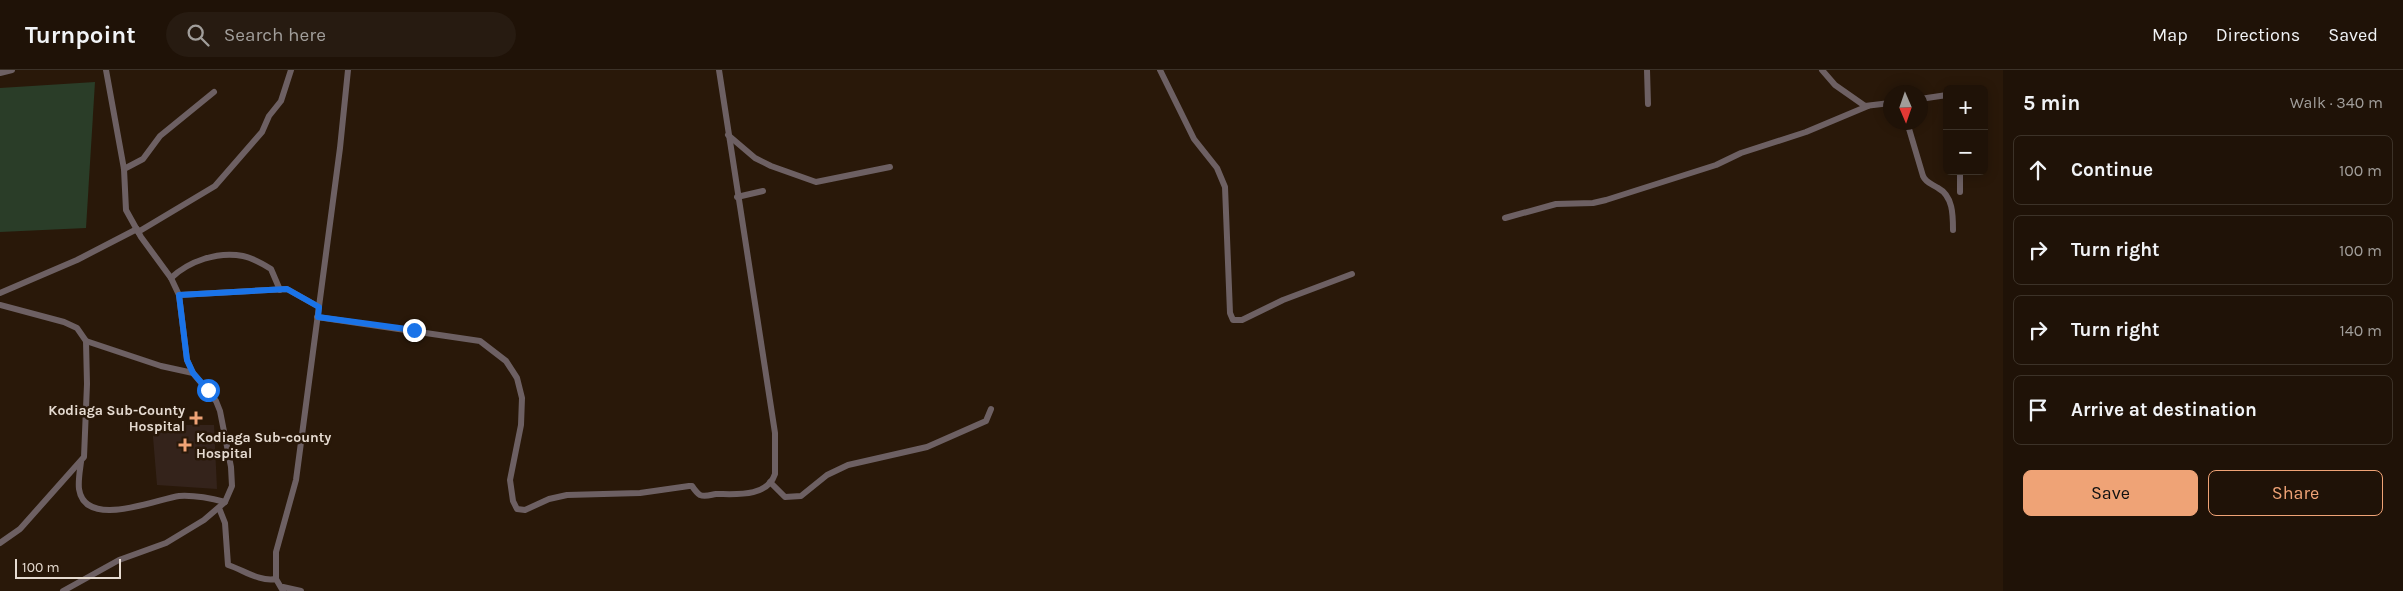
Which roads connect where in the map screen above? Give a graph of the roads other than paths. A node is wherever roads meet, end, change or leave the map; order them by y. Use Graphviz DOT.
graph roads {
  1 [pos="12,70"];
  2 [pos="106,70"];
  3 [pos="291,70"];
  4 [pos="348,70"];
  5 [pos="719,70"];
  6 [pos="1160,70"];
  7 [pos="1647,70"];
  8 [pos="1822,70"];
  9 [pos="0,73"];
  10 [pos="214,92"];
  11 [pos="1943,96"];
  12 [pos="1928,98"];
  13 [pos="1648,104"];
  14 [pos="1883,105"];
  15 [pos="1868,106"];
  16 [pos="1909,130"];
  17 [pos="728,134"];
  18 [pos="890,167"];
  19 [pos="124,169"];
  20 [pos="1960,175"];
  21 [pos="763,191"];
  22 [pos="1960,192"];
  23 [pos="737,197"];
  24 [pos="1505,218"];
  25 [pos="138,230"];
  26 [pos="1952,230"];
  27 [pos="1352,274"];
  28 [pos="171,278"];
  29 [pos="280,290"];
  30 [pos="0,293"];
  31 [pos="179,295"];
  32 [pos="0,306"];
  33 [pos="319,307"];
  34 [pos="318,317"];
  35 [pos="86,341"];
  36 [pos="193,373"];
  37 [pos="991,408"];
  38 [pos="81,462"];
  39 [pos="770,482"];
  40 [pos="225,502"];
  41 [pos="220,508"];
  42 [pos="0,544"];
  43 [pos="276,579"];
  44 [pos="283,589"];
  45 [pos="63,591"];
  46 [pos="301,591"];
  1 -- 9 [label="street"];
  2 -- 19 [label="street"];
  3 -- 25 [label="street"];
  4 -- 33 [label="street"];
  5 -- 17 [label="street"];
  6 -- 27 [label="street"];
  7 -- 13 [label="street"];
  8 -- 15 [label="street"];
  10 -- 19 [label="street"];
  11 -- 12 [label="street"];
  14 -- 15 [label="street"];
  15 -- 24 [label="street"];
  16 -- 26 [label="street"];
  17 -- 18 [label="street"];
  17 -- 23 [label="street"];
  19 -- 25 [label="street"];
  20 -- 22 [label="street"];
  21 -- 23 [label="street"];
  23 -- 39 [label="street"];
  25 -- 28 [label="street"];
  25 -- 30 [label="street"];
  28 -- 29 [label="street"];
  28 -- 31 [label="street"];
  29 -- 31 [label="street"];
  29 -- 33 [label="street"];
  31 -- 36 [label="street"];
  32 -- 35 [label="street"];
  33 -- 34 [label="street"];
  34 -- 39 [label="street"];
  34 -- 43 [label="street"];
  35 -- 36 [label="street"];
  35 -- 38 [label="street"];
  36 -- 40 [label="street"];
  37 -- 39 [label="street"];
  38 -- 40 [label="street"];
  38 -- 42 [label="street"];
  40 -- 41 [label="street"];
  41 -- 43 [label="street"];
  41 -- 45 [label="street"];
  43 -- 44 [label="street"];
  44 -- 46 [label="street"];
}
